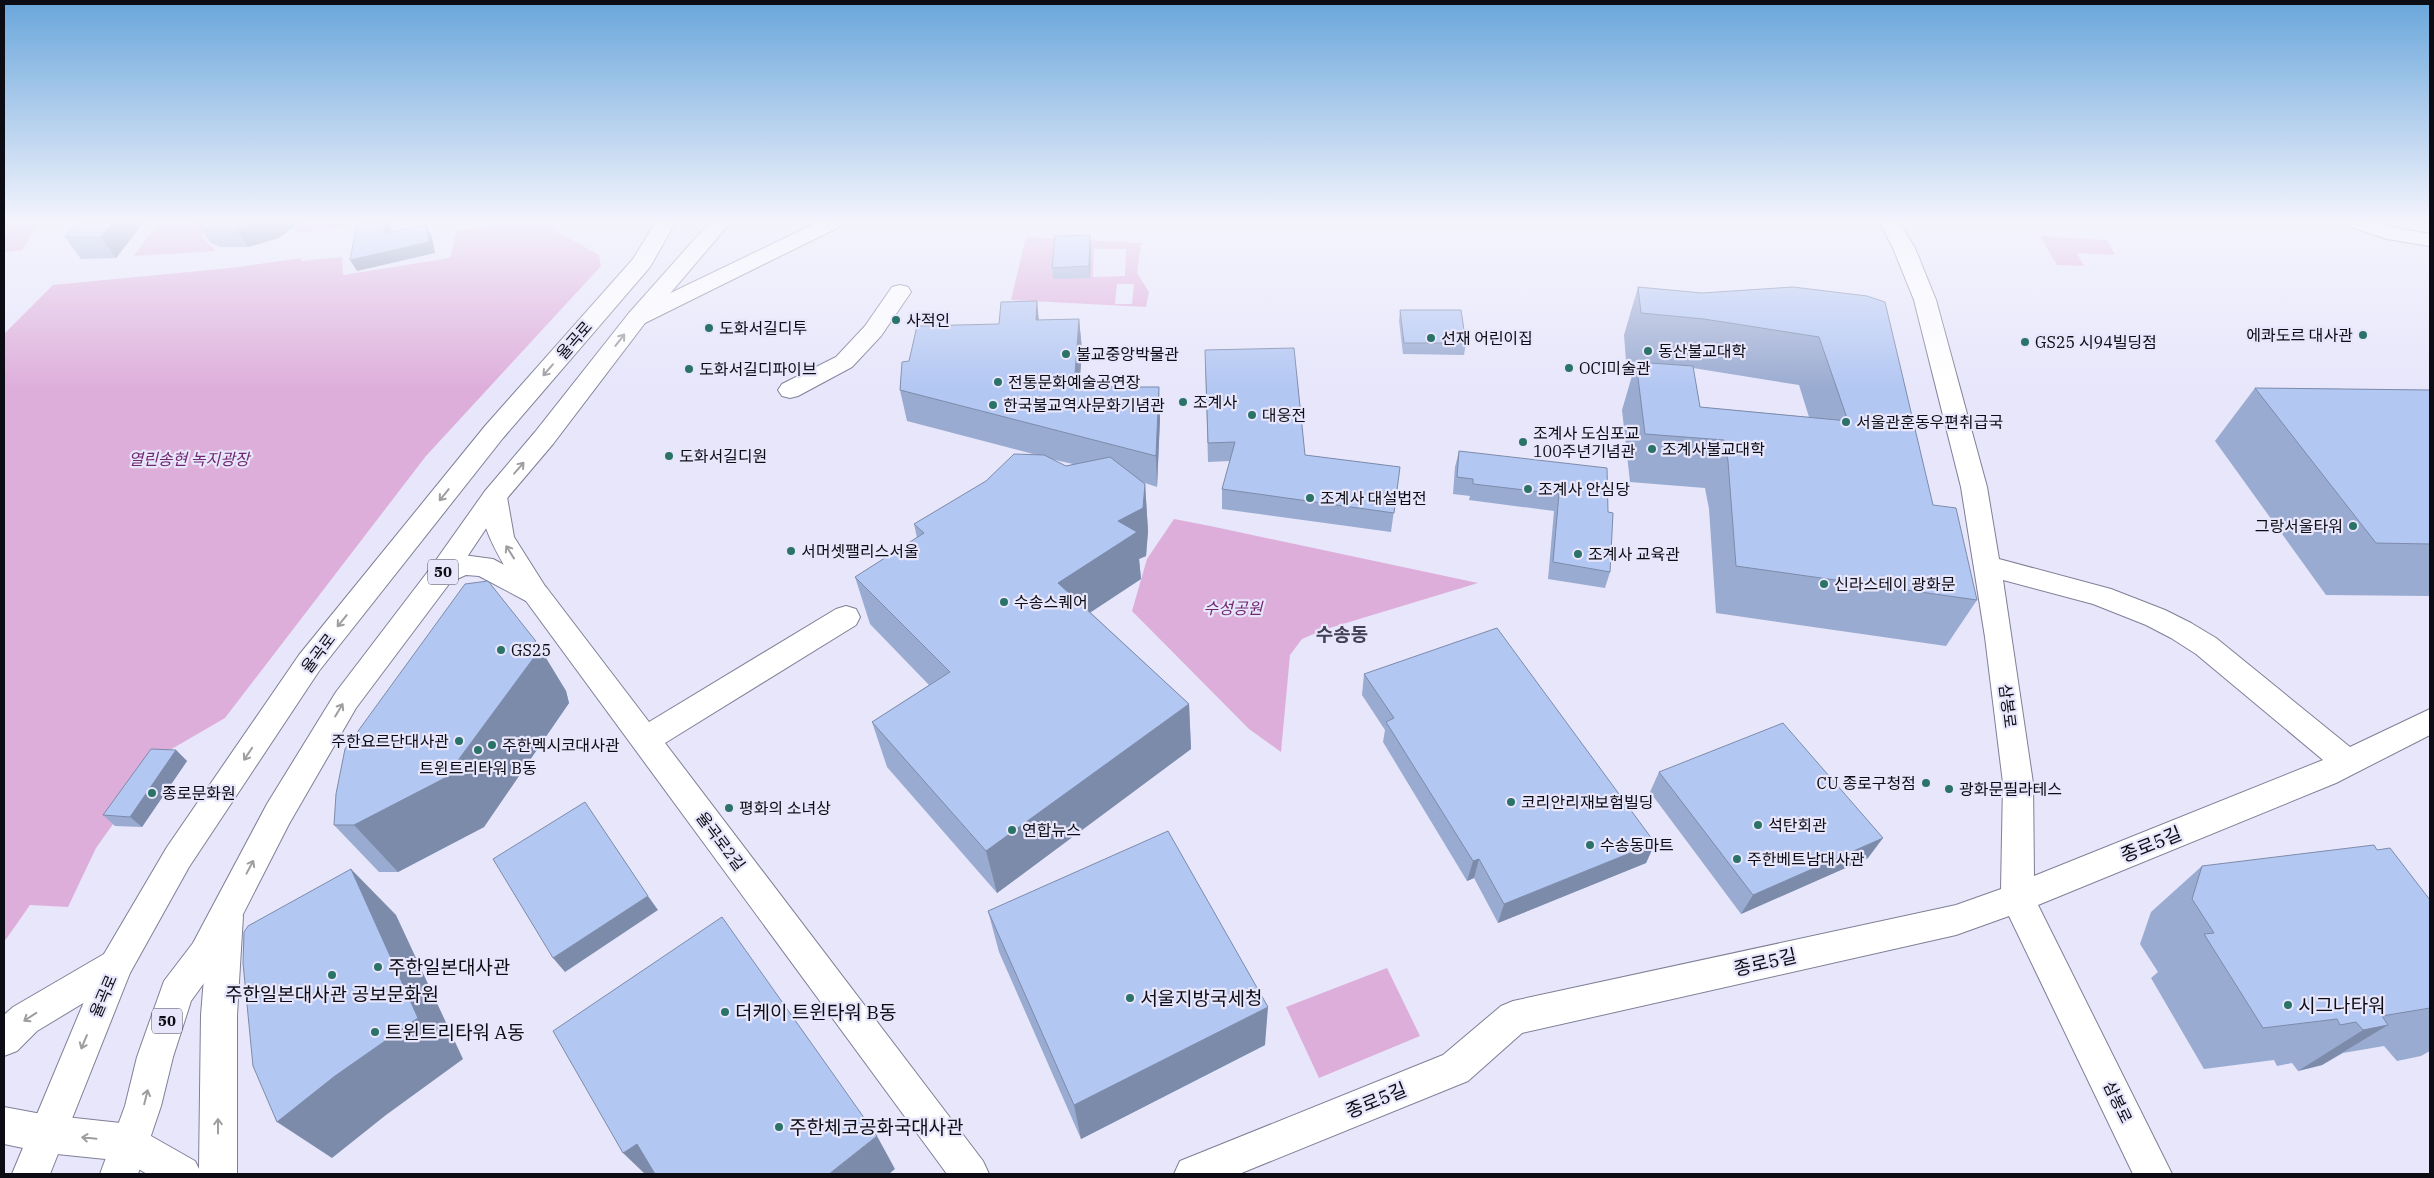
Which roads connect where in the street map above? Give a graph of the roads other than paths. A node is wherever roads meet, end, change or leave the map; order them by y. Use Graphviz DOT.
graph roads {
  1 [pos="628,278"];
  2 [pos="671,278"];
  3 [pos="719,278"];
  4 [pos="1916,278"];
  5 [pos="900,292"];
  6 [pos="637,318"];
  7 [pos="790,390"];
  8 [pos="494,497"];
  9 [pos="1988,566"];
  10 [pos="439,577"];
  11 [pos="536,594"];
  12 [pos="846,617"];
  13 [pos="2430,721"];
  14 [pos="645,740"];
  15 [pos="2348,763"];
  16 [pos="2017,898"];
  17 [pos="227,910"];
  18 [pos="116,964"];
  19 [pos="4,1039"];
  20 [pos="4,1126"];
  21 [pos="47,1134"];
  22 [pos="125,1158"];
  23 [pos="31,1174"];
  24 [pos="182,1174"];
  25 [pos="218,1174"];
  26 [pos="970,1174"];
  27 [pos="1193,1174"];
  28 [pos="2154,1174"];
  1 -- 18 [label="street, 율곡로, one-way"];
  2 -- 6 [label="street, 50"];
  3 -- 6 [label="street"];
  4 -- 9 [label="street, 삼봉로"];
  5 -- 7 [label="street"];
  8 -- 6 [label="street, 50, one-way"];
  8 -- 10 [label="street, 50"];
  11 -- 8 [label="street, one-way"];
  9 -- 15 [label="street"];
  9 -- 16 [label="street, 삼봉로"];
  10 -- 11 [label="street, 율곡로2길"];
  17 -- 10 [label="street, 50, one-way"];
  11 -- 14 [label="street, 율곡로2길"];
  12 -- 14 [label="street"];
  13 -- 15 [label="street, 종로5길"];
  14 -- 26 [label="street, 율곡로2길"];
  15 -- 16 [label="street, 종로5길"];
  16 -- 27 [label="street, 종로5길"];
  16 -- 28 [label="street, 삼봉로"];
  22 -- 17 [label="street, 50, one-way"];
  25 -- 17 [label="street, one-way"];
  18 -- 19 [label="street, one-way"];
  18 -- 21 [label="street, 율곡로, one-way"];
  20 -- 21 [label="street"];
  22 -- 21 [label="street, one-way"];
  21 -- 23 [label="street, 율곡로"];
  22 -- 24 [label="street"];
}
